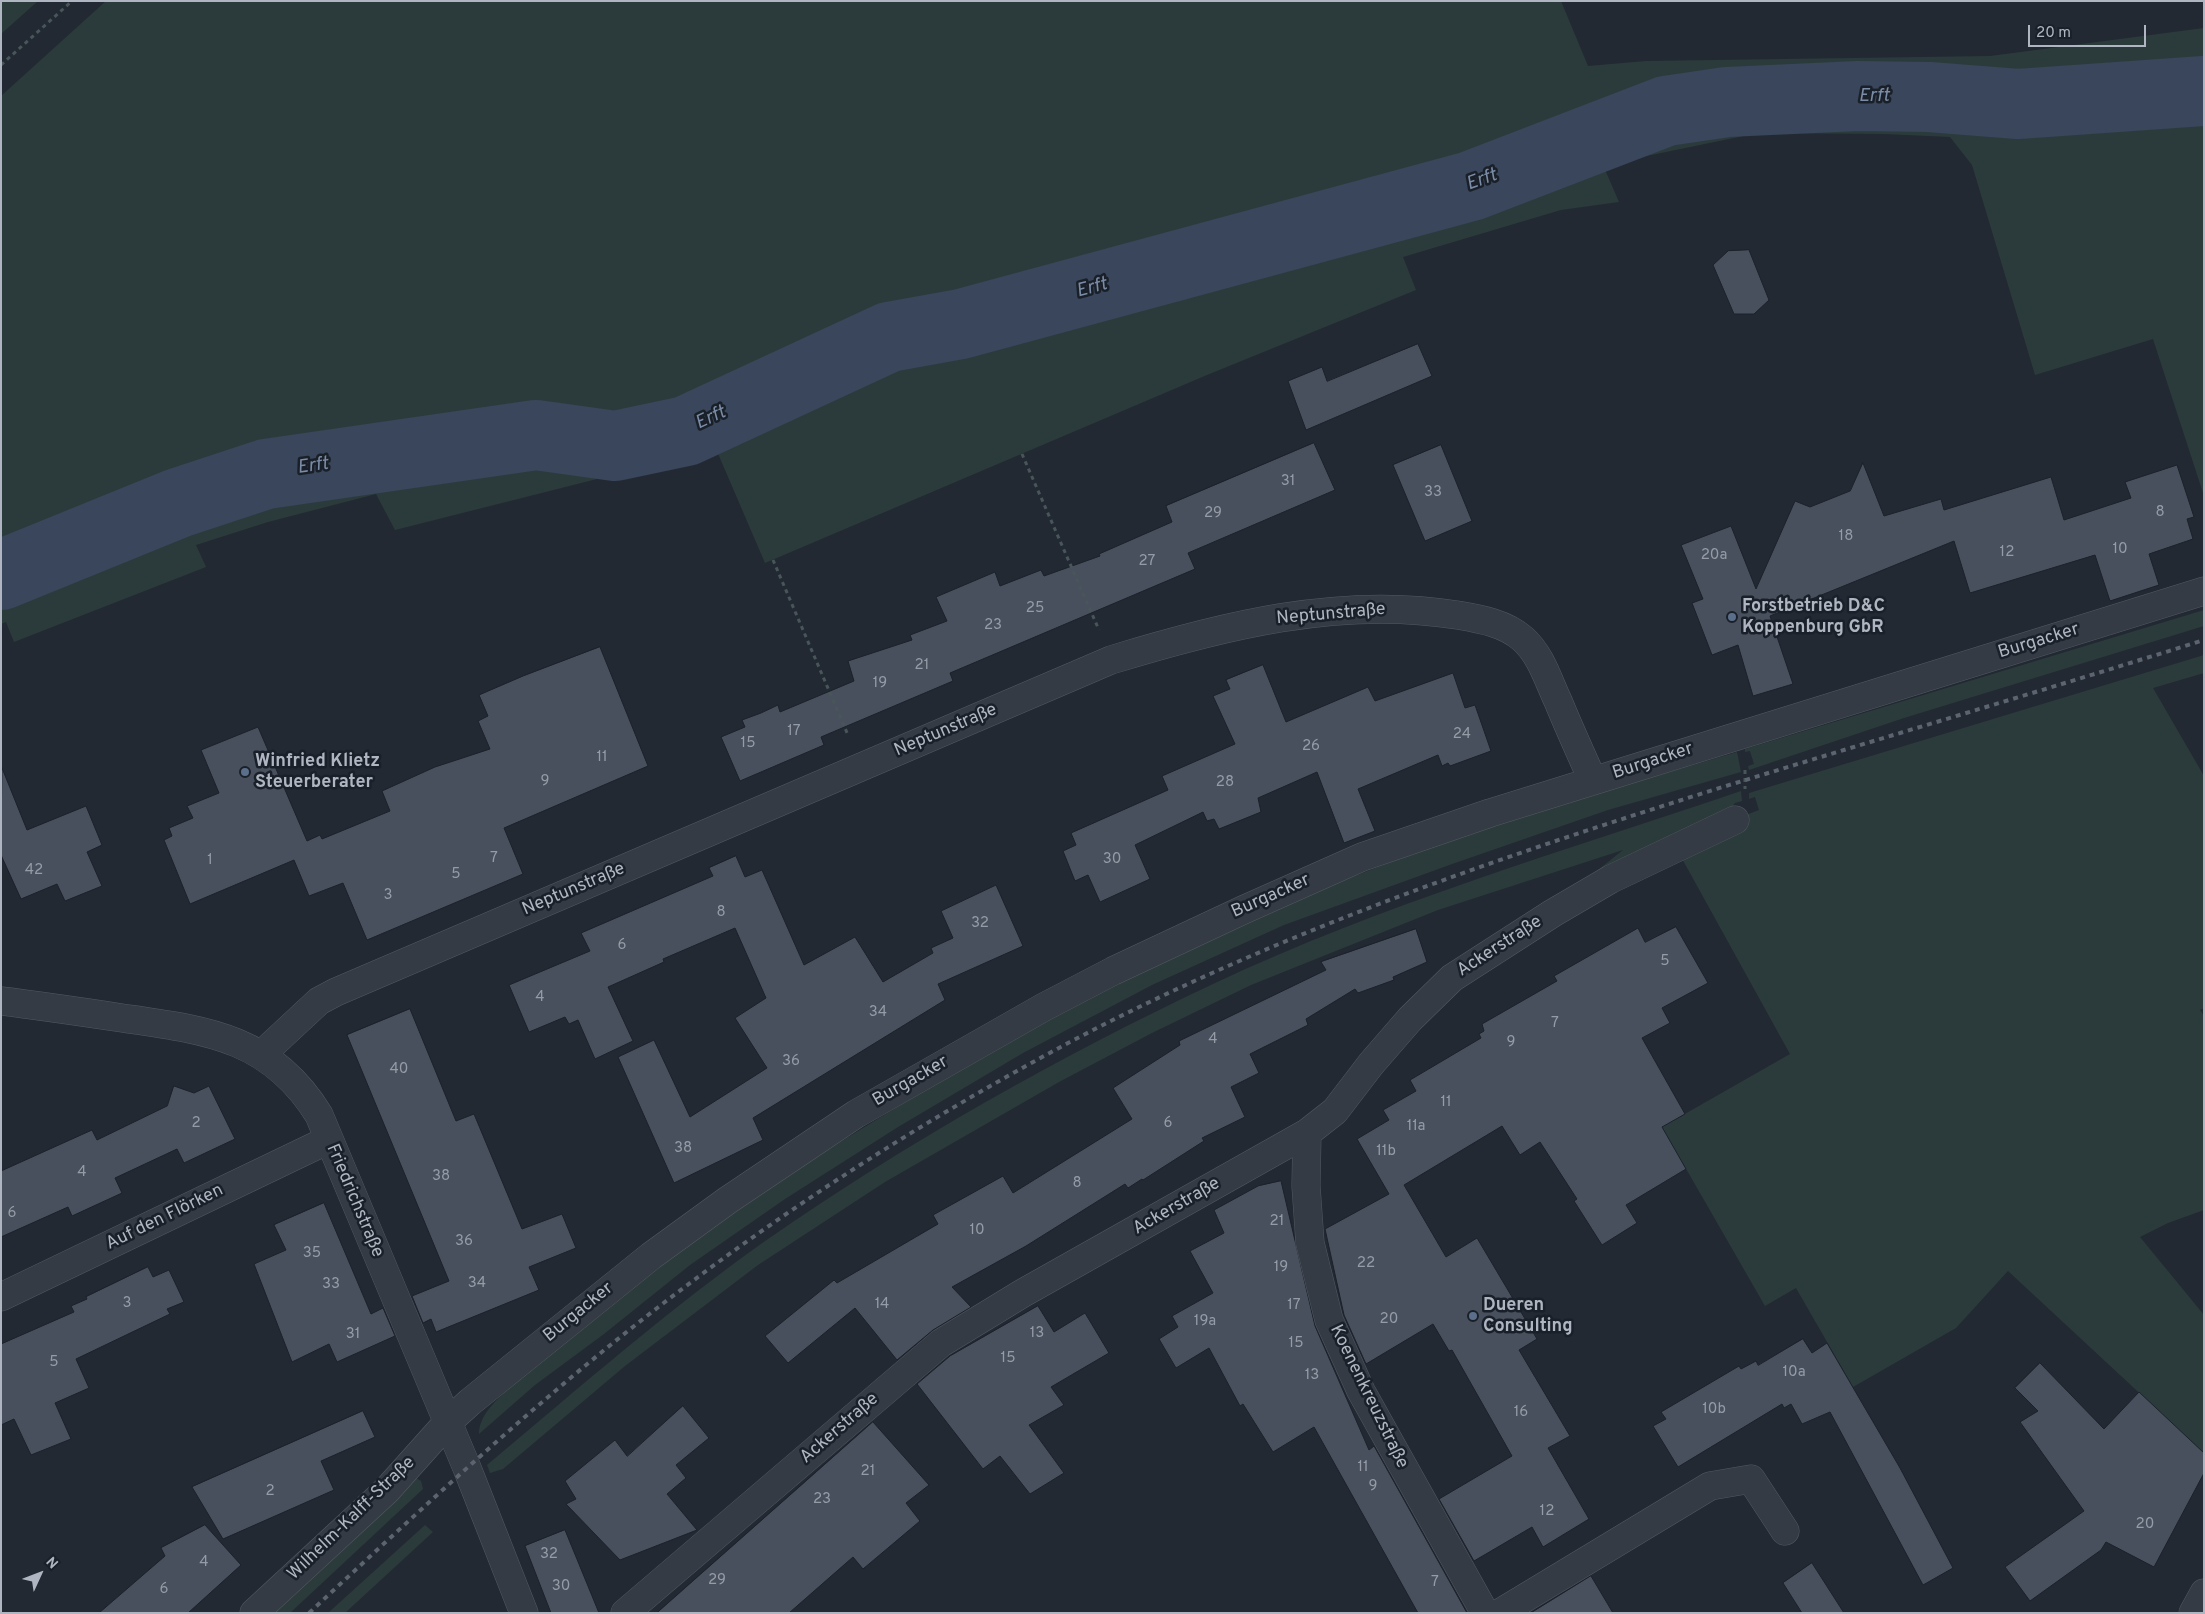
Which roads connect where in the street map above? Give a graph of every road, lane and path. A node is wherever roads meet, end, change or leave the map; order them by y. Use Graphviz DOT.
graph roads {
  1 [pos="72,1"];
  2 [pos="1,65"];
  3 [pos="1022,454"];
  4 [pos="773,560"];
  5 [pos="2204,591"];
  6 [pos="1111,660"];
  7 [pos="862,767"];
  8 [pos="1745,770"];
  9 [pos="1593,781"];
  10 [pos="1745,790"];
  11 [pos="1735,820"];
  12 [pos="1,1001"];
  13 [pos="262,1054"];
  14 [pos="1307,1133"];
  15 [pos="328,1140"];
  16 [pos="1,1297"];
  17 [pos="447,1423"];
  18 [pos="1785,1531"];
  19 [pos="2204,1593"];
  20 [pos="254,1613"];
  21 [pos="524,1613"];
  22 [pos="625,1613"];
  23 [pos="1485,1613"];
  24 [pos="1500,1613"];
  25 [pos="2193,1613"];
  1 -- 2 [label="path"];
  3 -- 6 [label="path"];
  4 -- 7 [label="path"];
  5 -- 9 [label="street, Burgacker"];
  6 -- 7 [label="street, Neptunstraße"];
  6 -- 9 [label="street, Neptunstraße"];
  7 -- 13 [label="street, Neptunstraße"];
  8 -- 10 [label="path"];
  9 -- 17 [label="street, Burgacker"];
  11 -- 14 [label="street, Ackerstraße"];
  12 -- 13 [label="street, Friedrichstraße"];
  13 -- 15 [label="street, Friedrichstraße"];
  14 -- 22 [label="street, Ackerstraße"];
  14 -- 23 [label="street, Koenenkreuzstraße"];
  15 -- 16 [label="street, Auf den Flörken"];
  15 -- 17 [label="street, Friedrichstraße"];
  17 -- 20 [label="street, Wilhelm-Kalff-Straße"];
  17 -- 21 [label="street, Friedrichstraße"];
  18 -- 24 [label="street"];
  19 -- 25 [label="street"];
}
